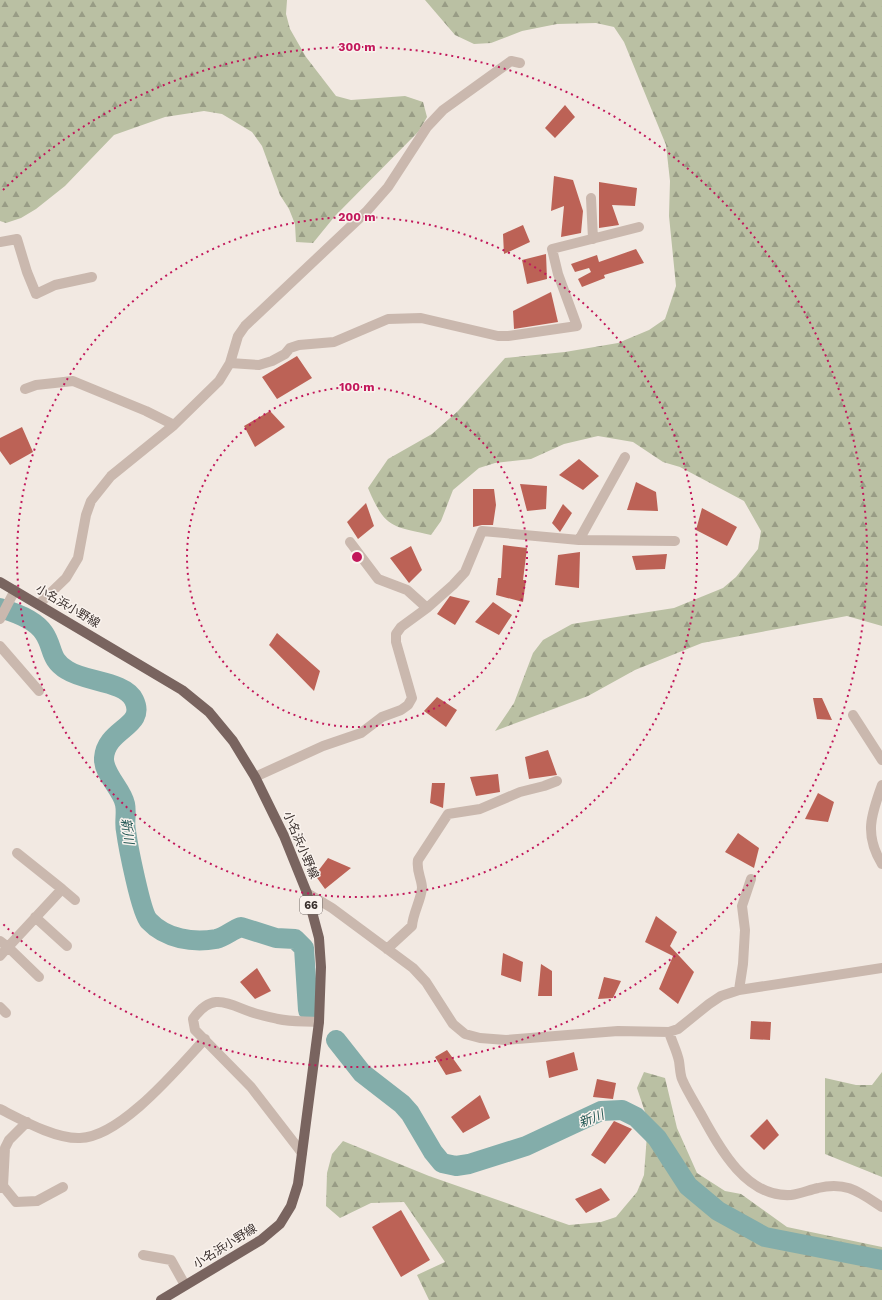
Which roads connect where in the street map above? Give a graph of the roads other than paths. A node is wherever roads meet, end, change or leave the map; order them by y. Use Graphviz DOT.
graph roads {
  1 [pos="520,63"];
  2 [pos="591,198"];
  3 [pos="639,227"];
  4 [pos="594,239"];
  5 [pos="0,242"];
  6 [pos="92,278"];
  7 [pos="230,363"];
  8 [pos="25,389"];
  9 [pos="174,425"];
  10 [pos="625,457"];
  11 [pos="579,540"];
  12 [pos="675,541"];
  13 [pos="350,542"];
  14 [pos="0,582"];
  15 [pos="13,594"];
  16 [pos="39,604"];
  17 [pos="427,608"];
  18 [pos="1,616"];
  19 [pos="0,646"];
  20 [pos="39,691"];
  21 [pos="853,715"];
  22 [pos="882,760"];
  23 [pos="255,776"];
  24 [pos="557,781"];
  25 [pos="882,785"];
  26 [pos="17,853"];
  27 [pos="882,864"];
  28 [pos="751,879"];
  29 [pos="62,889"];
  30 [pos="307,893"];
  31 [pos="76,900"];
  32 [pos="36,917"];
  33 [pos="4,944"];
  34 [pos="67,946"];
  35 [pos="386,949"];
  36 [pos="0,956"];
  37 [pos="882,968"];
  38 [pos="39,977"];
  39 [pos="739,990"];
  40 [pos="319,1022"];
  41 [pos="669,1032"];
  42 [pos="205,1040"];
  43 [pos="0,1109"];
  44 [pos="27,1122"];
  45 [pos="302,1153"];
  46 [pos="1,1187"];
  47 [pos="63,1187"];
  48 [pos="882,1206"];
  49 [pos="144,1255"];
  50 [pos="185,1286"];
  51 [pos="161,1300"];
  1 -- 7 [label="street"];
  2 -- 4 [label="street"];
  3 -- 4 [label="street"];
  4 -- 7 [label="street"];
  5 -- 6 [label="street"];
  7 -- 9 [label="street"];
  8 -- 9 [label="street"];
  9 -- 16 [label="street"];
  10 -- 11 [label="street"];
  11 -- 12 [label="street"];
  11 -- 17 [label="street"];
  13 -- 17 [label="street"];
  14 -- 15 [label="main road, 小名浜小野線 / 66"];
  15 -- 16 [label="main road, 小名浜小野線 / 66"];
  15 -- 18 [label="street"];
  16 -- 23 [label="main road, 小名浜小野線 / 66"];
  17 -- 23 [label="street"];
  19 -- 20 [label="street"];
  21 -- 22 [label="street"];
  23 -- 30 [label="main road, 小名浜小野線 / 66"];
  24 -- 35 [label="street"];
  25 -- 27 [label="street"];
  26 -- 29 [label="street"];
  28 -- 39 [label="street"];
  29 -- 31 [label="street"];
  29 -- 32 [label="street"];
  30 -- 35 [label="street"];
  30 -- 40 [label="main road, 小名浜小野線 / 66"];
  32 -- 33 [label="street"];
  32 -- 34 [label="street"];
  33 -- 36 [label="street"];
  33 -- 38 [label="street"];
  35 -- 41 [label="street"];
  37 -- 39 [label="street"];
  39 -- 41 [label="street"];
  40 -- 42 [label="street"];
  40 -- 45 [label="main road, 小名浜小野線 / 66"];
  41 -- 48 [label="street"];
  42 -- 44 [label="street"];
  42 -- 45 [label="street"];
  43 -- 44 [label="street"];
  44 -- 46 [label="street"];
  45 -- 50 [label="main road, 小名浜小野線 / 66"];
  46 -- 47 [label="street"];
  49 -- 50 [label="street"];
  50 -- 51 [label="main road, 小名浜小野線 / 66"];
}
